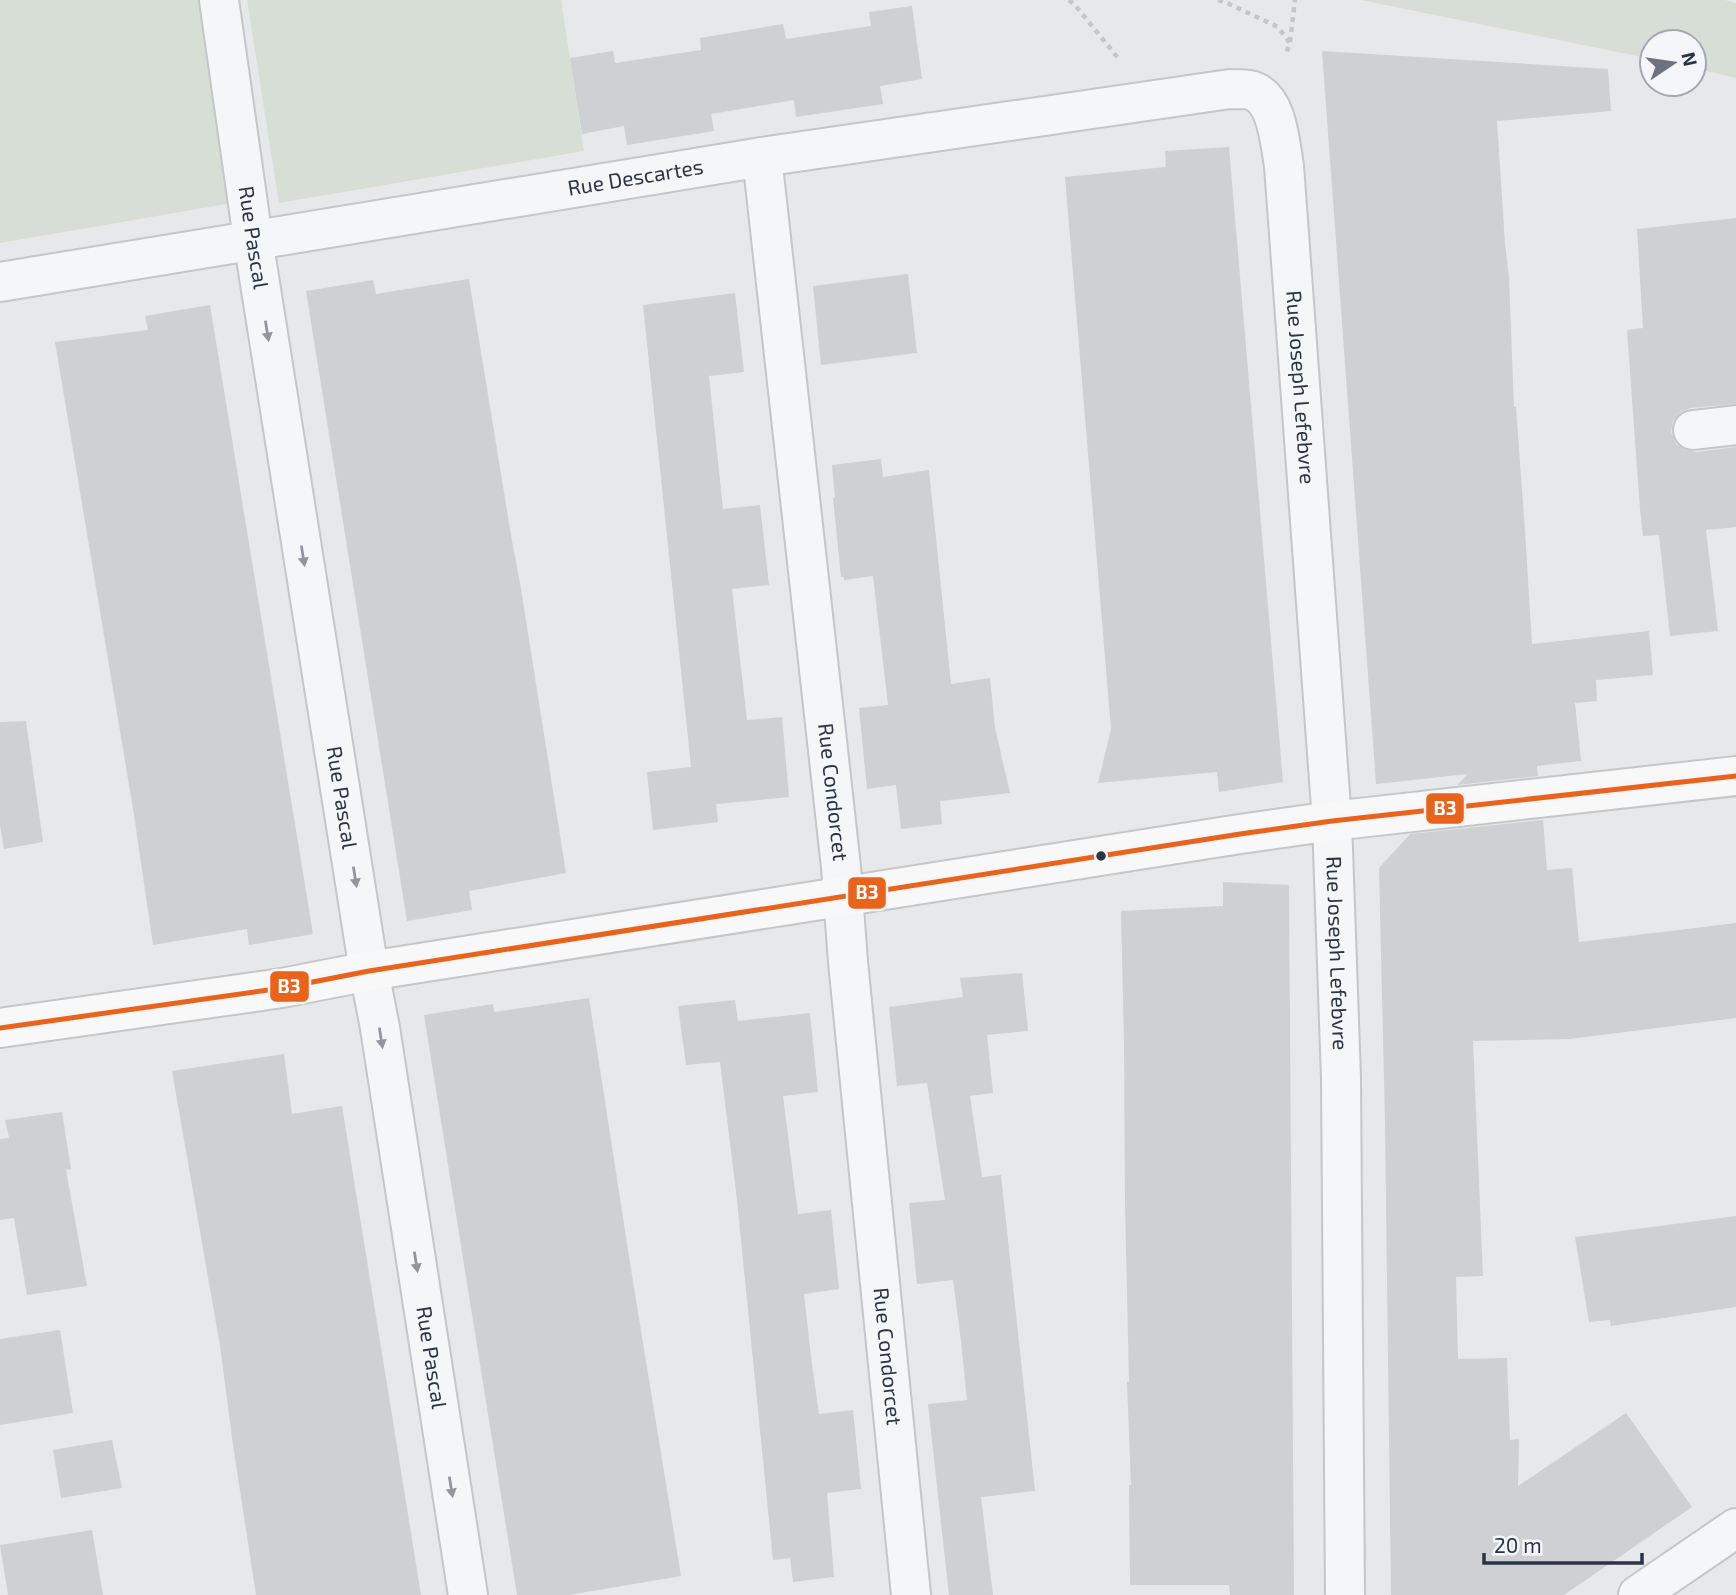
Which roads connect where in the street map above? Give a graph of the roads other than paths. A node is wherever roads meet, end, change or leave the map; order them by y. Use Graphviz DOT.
graph roads {
  1 [pos="219,0"];
  2 [pos="1269,103"];
  3 [pos="762,158"];
  4 [pos="253,239"];
  5 [pos="0,282"];
  6 [pos="1736,425"];
  7 [pos="1693,430"];
  8 [pos="1736,776"];
  9 [pos="1332,821"];
  10 [pos="843,896"];
  11 [pos="369,971"];
  12 [pos="0,1028"];
  13 [pos="1736,1528"];
  14 [pos="468,1595"];
  15 [pos="911,1595"];
  16 [pos="1345,1595"];
  17 [pos="1638,1595"];
  1 -- 4 [label="street, Rue Pascal"];
  2 -- 3 [label="street, Rue Descartes"];
  2 -- 9 [label="street, Rue Joseph Lefebvre"];
  3 -- 4 [label="street, Rue Descartes"];
  3 -- 10 [label="street, Rue Condorcet"];
  4 -- 5 [label="street, Rue Descartes"];
  4 -- 11 [label="street, Rue Pascal, one-way"];
  6 -- 7 [label="street"];
  8 -- 9 [label="street"];
  9 -- 10 [label="street"];
  9 -- 16 [label="street, Rue Joseph Lefebvre"];
  10 -- 11 [label="street"];
  10 -- 15 [label="street, Rue Condorcet"];
  11 -- 12 [label="street"];
  11 -- 14 [label="street, Rue Pascal, one-way"];
  13 -- 17 [label="street"];
}
